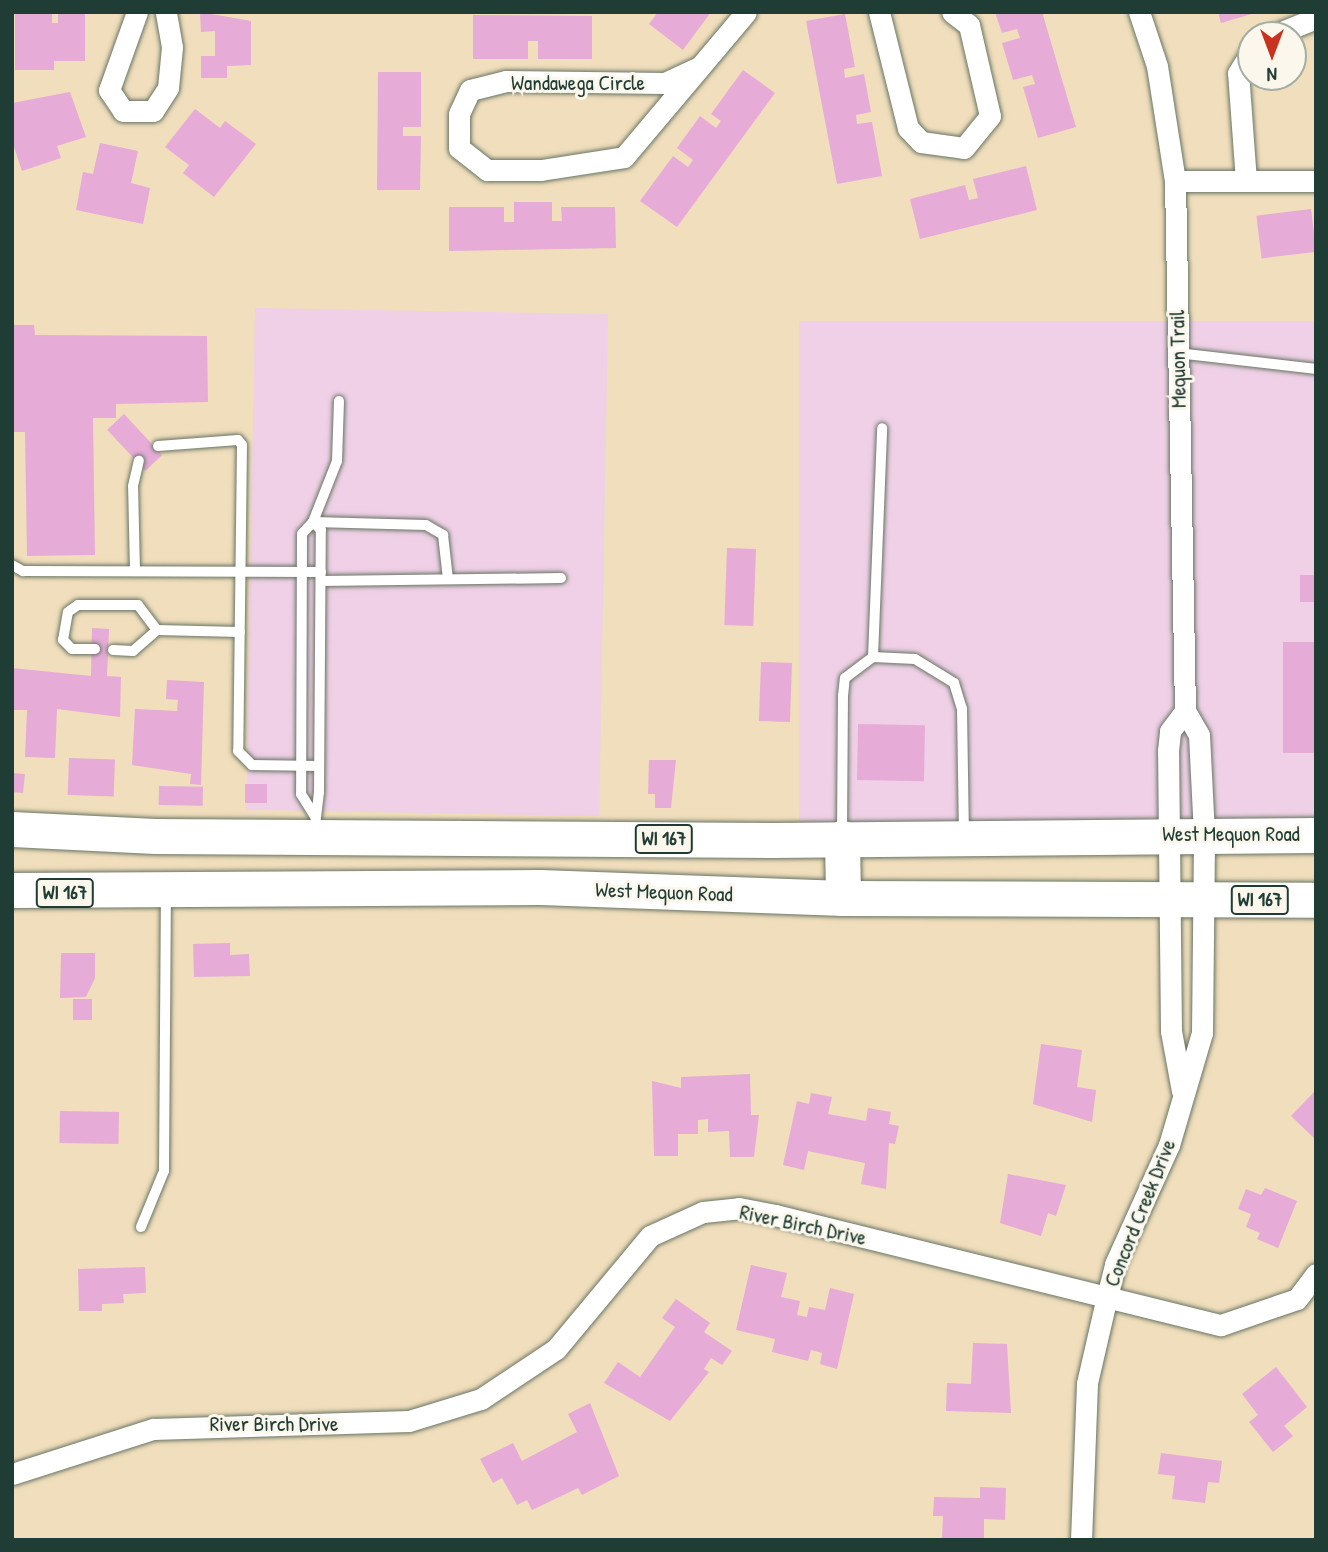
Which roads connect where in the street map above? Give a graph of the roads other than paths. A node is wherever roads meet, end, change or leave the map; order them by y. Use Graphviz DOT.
graph roads {
  1 [pos="137,12"];
  2 [pos="166,12"];
  3 [pos="746,12"];
  4 [pos="951,12"];
  5 [pos="1139,12"];
  6 [pos="883,13"];
  7 [pos="697,68"];
  8 [pos="1239,91"];
  9 [pos="1175,181"];
  10 [pos="1246,181"];
  11 [pos="1316,181"];
  12 [pos="1178,353"];
  13 [pos="1316,369"];
  14 [pos="339,401"];
  15 [pos="882,429"];
  16 [pos="158,446"];
  17 [pos="139,461"];
  18 [pos="313,522"];
  19 [pos="12,565"];
  20 [pos="135,570"];
  21 [pos="302,572"];
  22 [pos="242,573"];
  23 [pos="321,576"];
  24 [pos="561,578"];
  25 [pos="448,579"];
  26 [pos="157,630"];
  27 [pos="240,632"];
  28 [pos="95,649"];
  29 [pos="113,650"];
  30 [pos="873,657"];
  31 [pos="1185,710"];
  32 [pos="301,766"];
  33 [pos="319,766"];
  34 [pos="315,826"];
  35 [pos="12,829"];
  36 [pos="1169,834"];
  37 [pos="1204,834"];
  38 [pos="1316,835"];
  39 [pos="964,836"];
  40 [pos="842,838"];
  41 [pos="12,890"];
  42 [pos="316,891"];
  43 [pos="166,893"];
  44 [pos="843,898"];
  45 [pos="1168,900"];
  46 [pos="1204,900"];
  47 [pos="1316,900"];
  48 [pos="1182,1096"];
  49 [pos="141,1227"];
  50 [pos="1316,1274"];
  51 [pos="1106,1301"];
  52 [pos="12,1474"];
  53 [pos="1081,1540"];
  1 -- 2 [label="street"];
  3 -- 7 [label="street, Wandawega Circle"];
  4 -- 6 [label="street"];
  5 -- 9 [label="street, Mequon Trail"];
  7 -- 7 [label="street, Wandawega Circle"];
  8 -- 10 [label="street"];
  9 -- 10 [label="street"];
  9 -- 12 [label="street, Mequon Trail"];
  10 -- 11 [label="street"];
  12 -- 13 [label="lane"];
  12 -- 31 [label="street, Mequon Trail"];
  14 -- 18 [label="lane"];
  15 -- 30 [label="lane"];
  16 -- 22 [label="lane"];
  17 -- 20 [label="lane"];
  18 -- 21 [label="lane"];
  18 -- 23 [label="lane"];
  18 -- 25 [label="lane"];
  19 -- 20 [label="lane"];
  20 -- 22 [label="lane"];
  21 -- 22 [label="lane"];
  21 -- 23 [label="lane"];
  21 -- 32 [label="lane"];
  22 -- 27 [label="lane"];
  23 -- 25 [label="lane"];
  23 -- 33 [label="lane"];
  24 -- 25 [label="lane"];
  26 -- 27 [label="lane"];
  26 -- 28 [label="lane"];
  26 -- 29 [label="lane"];
  27 -- 32 [label="lane"];
  30 -- 39 [label="lane"];
  30 -- 40 [label="lane"];
  31 -- 36 [label="street, Mequon Trail"];
  31 -- 37 [label="street, Mequon Trail"];
  32 -- 33 [label="lane"];
  32 -- 34 [label="lane"];
  33 -- 34 [label="lane"];
  34 -- 35 [label="main road, West Mequon Road / WI 167"];
  34 -- 40 [label="main road, West Mequon Road / WI 167"];
  34 -- 42 [label="main road"];
  36 -- 37 [label="main road, West Mequon Road / WI 167"];
  36 -- 39 [label="main road, West Mequon Road / WI 167"];
  36 -- 45 [label="street, Concord Creek Drive"];
  37 -- 38 [label="main road, West Mequon Road / WI 167"];
  37 -- 46 [label="street, Concord Creek Drive"];
  39 -- 40 [label="main road, West Mequon Road / WI 167"];
  40 -- 44 [label="main road"];
  41 -- 43 [label="main road, West Mequon Road / WI 167"];
  42 -- 43 [label="main road, West Mequon Road / WI 167"];
  42 -- 44 [label="main road, West Mequon Road / WI 167"];
  43 -- 49 [label="lane"];
  44 -- 45 [label="main road, West Mequon Road / WI 167"];
  45 -- 46 [label="main road, West Mequon Road / WI 167"];
  45 -- 48 [label="street, Concord Creek Drive"];
  46 -- 47 [label="main road, West Mequon Road / WI 167"];
  46 -- 48 [label="street, Concord Creek Drive"];
  48 -- 51 [label="street, Concord Creek Drive"];
  50 -- 51 [label="street, River Birch Drive"];
  51 -- 52 [label="street, River Birch Drive"];
  51 -- 53 [label="street, Concord Creek Drive"];
}
